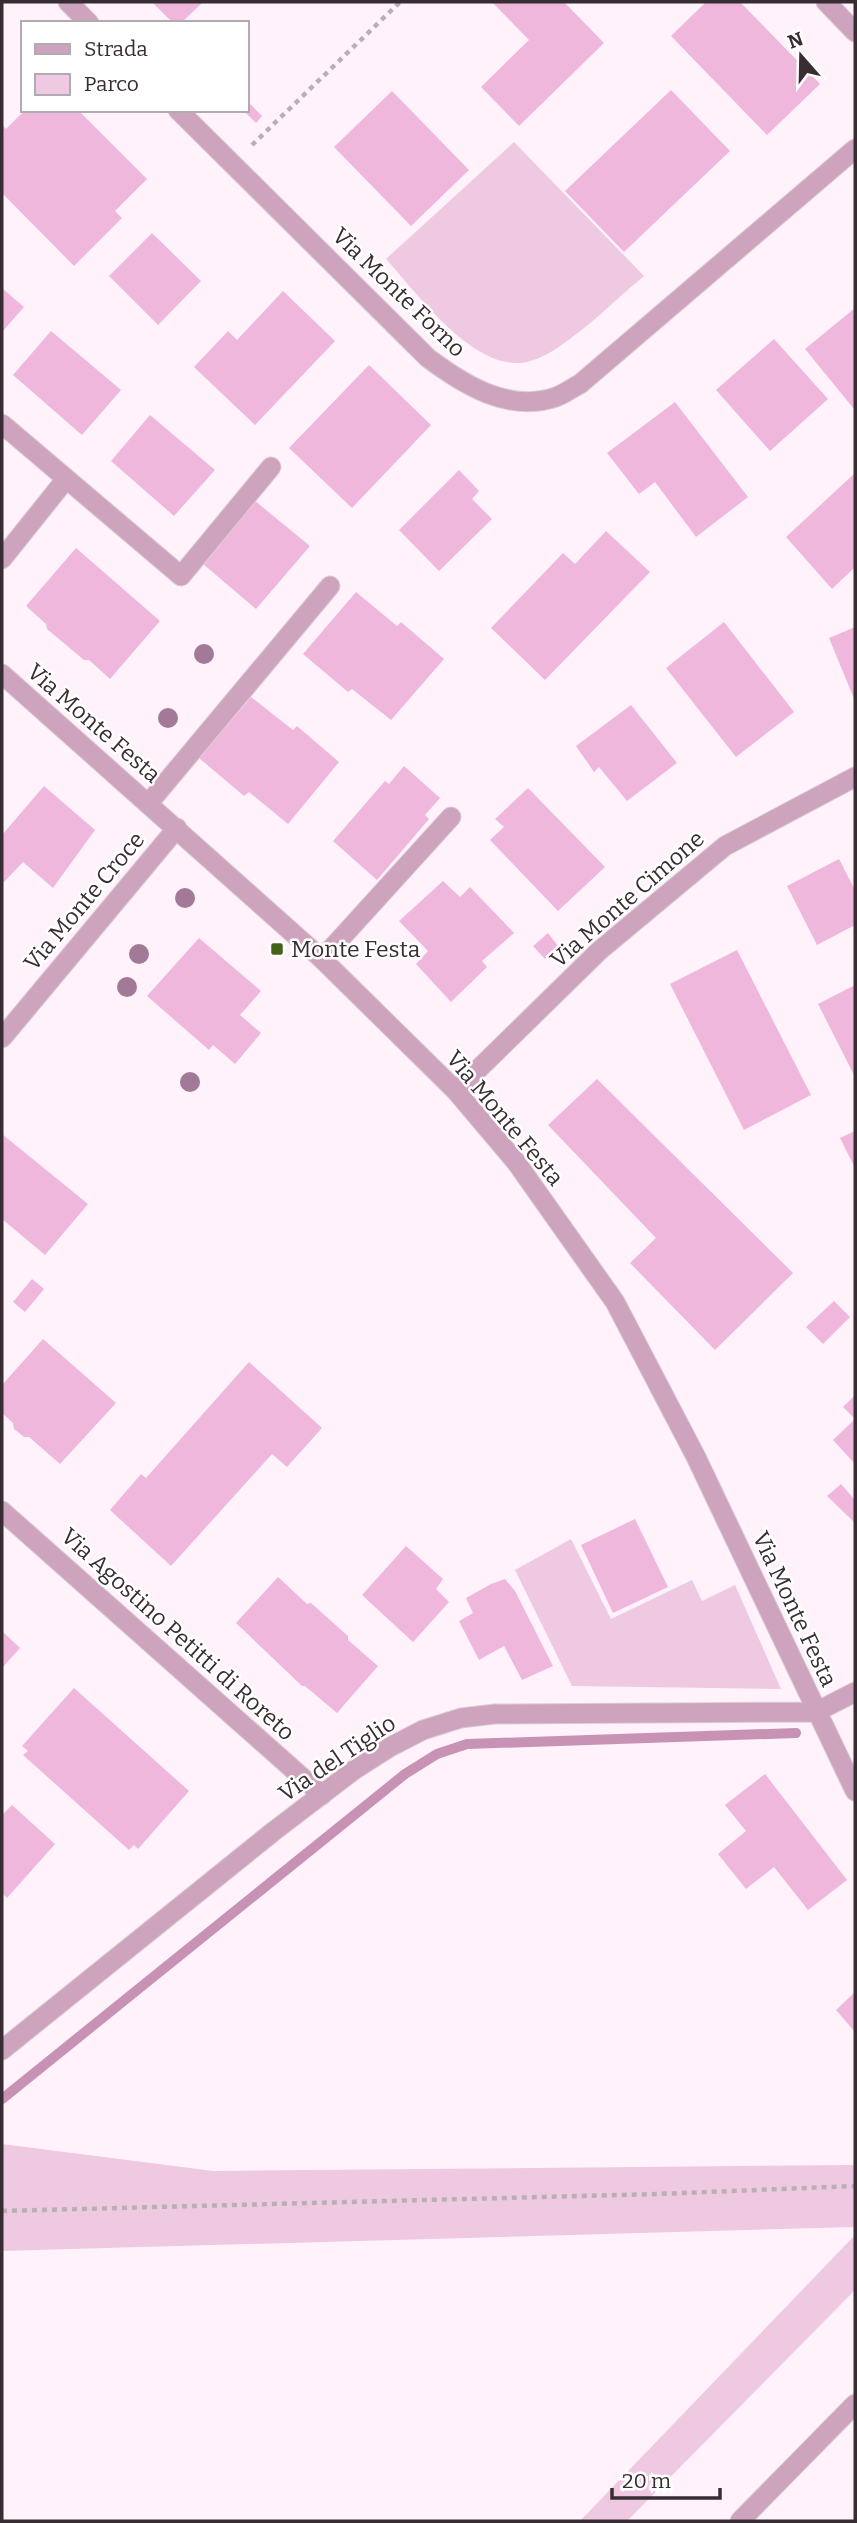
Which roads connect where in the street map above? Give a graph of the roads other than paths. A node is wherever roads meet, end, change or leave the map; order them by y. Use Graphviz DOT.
graph roads {
  1 [pos="68,2"];
  2 [pos="826,2"];
  3 [pos="87,21"];
  4 [pos="855,32"];
  5 [pos="180,112"];
  6 [pos="855,149"];
  7 [pos="2,424"];
  8 [pos="271,467"];
  9 [pos="66,479"];
  10 [pos="2,559"];
  11 [pos="330,586"];
  12 [pos="2,674"];
  13 [pos="855,777"];
  14 [pos="148,804"];
  15 [pos="451,817"];
  16 [pos="177,828"];
  17 [pos="322,959"];
  18 [pos="2,1038"];
  19 [pos="456,1091"];
  20 [pos="2,1511"];
  21 [pos="855,1692"];
  22 [pos="817,1712"];
  23 [pos="855,1791"];
  24 [pos="322,1795"];
  25 [pos="2,2050"];
  26 [pos="855,2404"];
  27 [pos="740,2521"];
  1 -- 3 [label="street"];
  2 -- 4 [label="street"];
  5 -- 6 [label="street, Via Monte Forno"];
  7 -- 9 [label="street"];
  8 -- 9 [label="street"];
  9 -- 10 [label="street"];
  11 -- 14 [label="street"];
  12 -- 14 [label="street, Via Monte Festa"];
  13 -- 19 [label="street, Via Monte Cimone"];
  14 -- 16 [label="street, Via Monte Festa"];
  15 -- 17 [label="street"];
  16 -- 17 [label="street, Via Monte Festa"];
  16 -- 18 [label="street, Via Monte Croce"];
  17 -- 19 [label="street, Via Monte Festa"];
  19 -- 22 [label="street, Via Monte Festa"];
  20 -- 24 [label="street, Via Agostino Petitti di Roreto"];
  21 -- 22 [label="street, Via del Tiglio"];
  22 -- 23 [label="street, Via Monte Festa"];
  22 -- 24 [label="street, Via del Tiglio"];
  24 -- 25 [label="street, Via del Tiglio"];
  26 -- 27 [label="street"];
}
